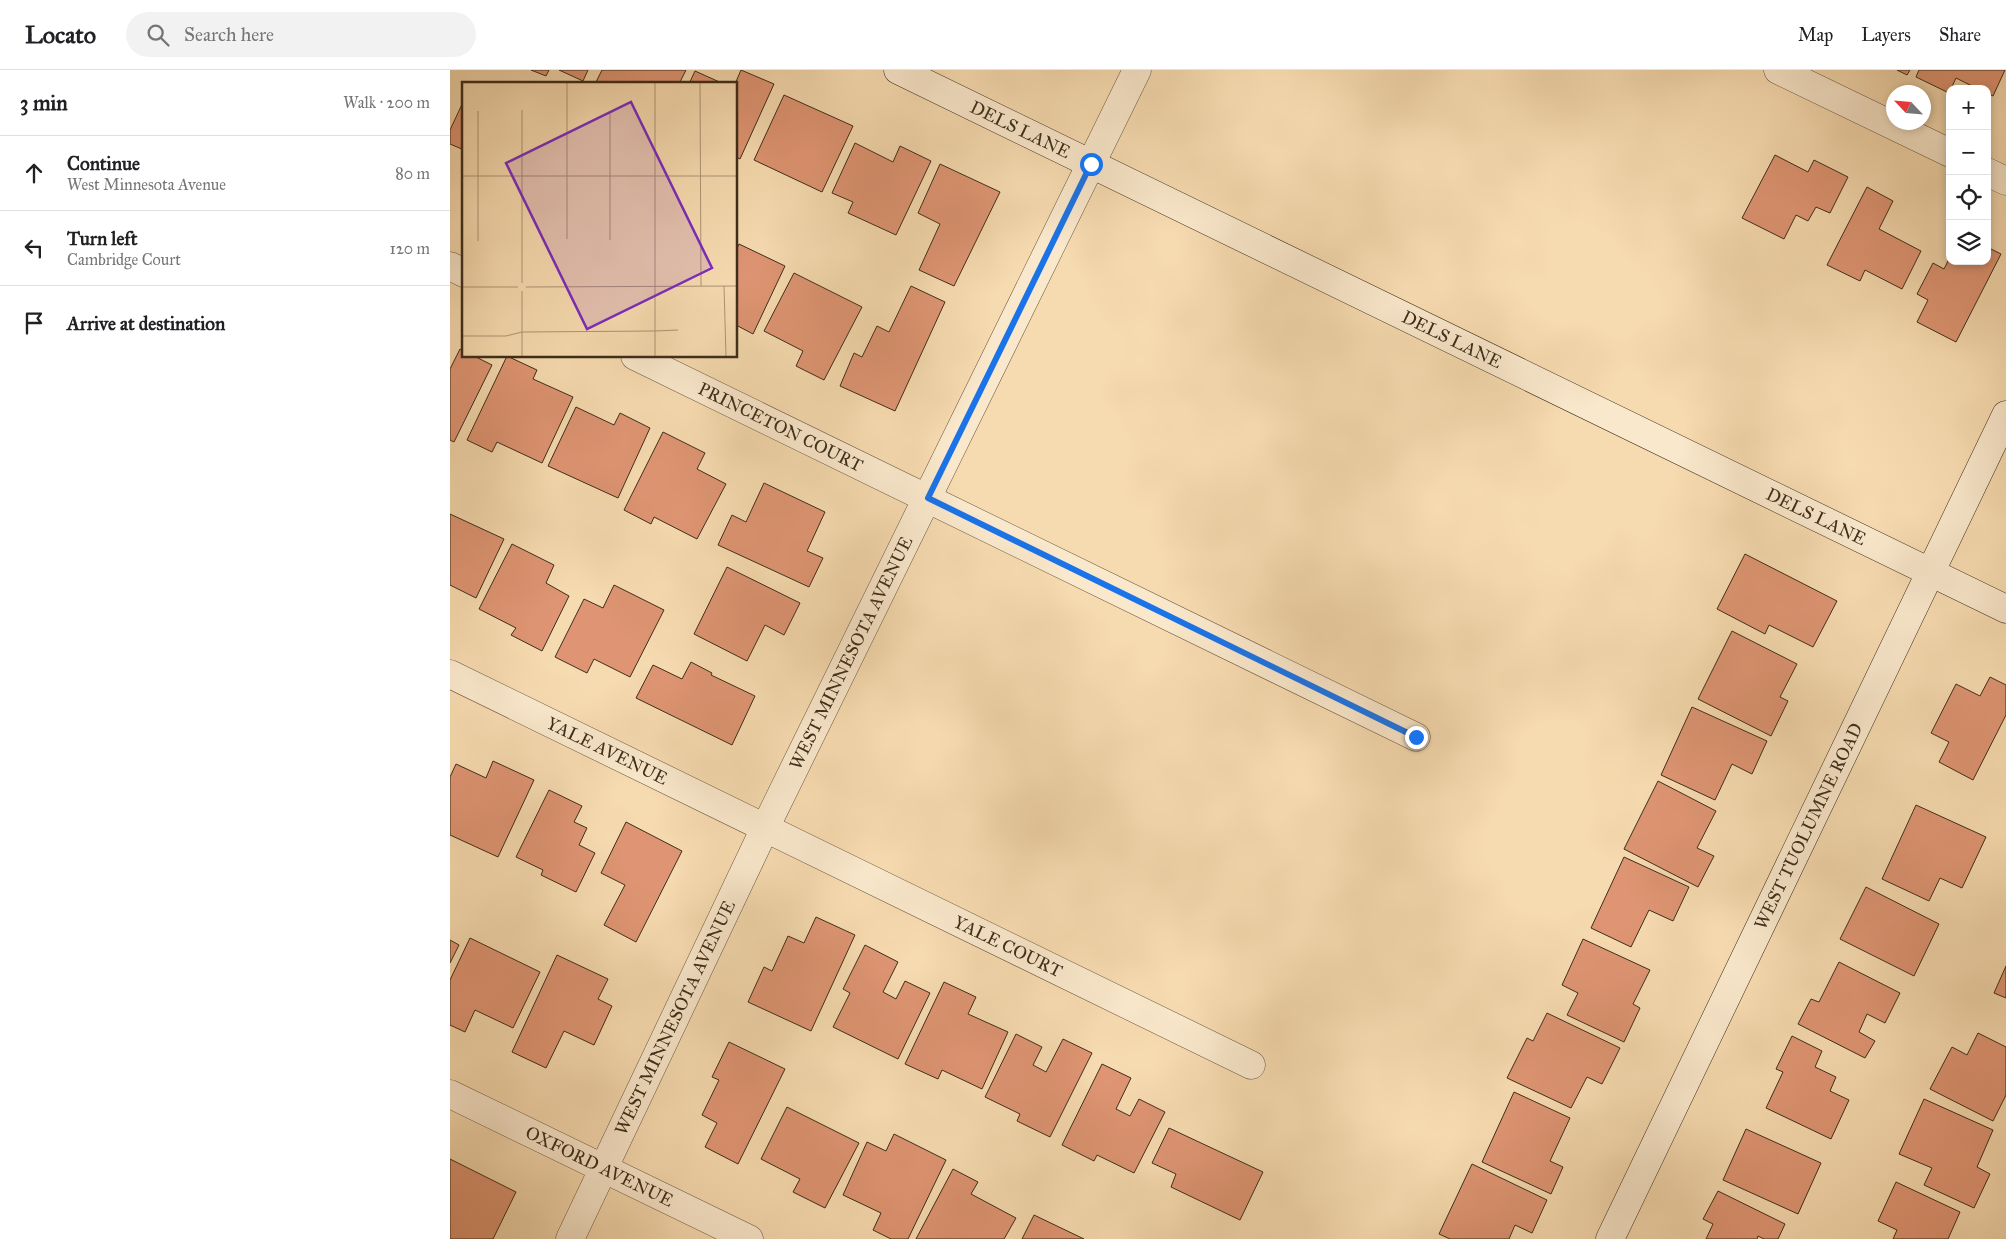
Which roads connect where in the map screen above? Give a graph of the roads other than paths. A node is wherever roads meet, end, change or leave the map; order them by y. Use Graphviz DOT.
graph roads {
  1 [pos="898,70"];
  2 [pos="1137,70"];
  3 [pos="1778,70"];
  4 [pos="1946,151"];
  5 [pos="1091,164"];
  6 [pos="1991,174"];
  7 [pos="2006,181"];
  8 [pos="450,266"];
  9 [pos="462,272"];
  10 [pos="639,358"];
  11 [pos="2006,415"];
  12 [pos="928,498"];
  13 [pos="1931,572"];
  14 [pos="2006,609"];
  15 [pos="450,674"];
  16 [pos="1416,737"];
  17 [pos="765,828"];
  18 [pos="1251,1066"];
  19 [pos="450,1094"];
  20 [pos="604,1168"];
  21 [pos="570,1239"];
  22 [pos="749,1239"];
  23 [pos="1610,1239"];
  1 -- 5 [label="street, DELS LANE"];
  2 -- 5 [label="street, WEST MINNESOTA AVENUE"];
  3 -- 4 [label="street"];
  5 -- 12 [label="street, WEST MINNESOTA AVENUE"];
  5 -- 13 [label="street, DELS LANE"];
  6 -- 7 [label="street"];
  8 -- 9 [label="street"];
  10 -- 12 [label="street, PRINCETON COURT"];
  11 -- 13 [label="street, WEST TUOLUMNE ROAD"];
  12 -- 16 [label="street, PRINCETON COURT"];
  12 -- 17 [label="street, WEST MINNESOTA AVENUE"];
  13 -- 14 [label="street, DELS LANE"];
  13 -- 23 [label="street, WEST TUOLUMNE ROAD"];
  15 -- 17 [label="street, YALE AVENUE"];
  17 -- 18 [label="street, YALE COURT"];
  17 -- 20 [label="street, WEST MINNESOTA AVENUE"];
  19 -- 20 [label="street, OXFORD AVENUE"];
  20 -- 21 [label="street, WEST MINNESOTA AVENUE"];
  20 -- 22 [label="street, OXFORD AVENUE"];
}
